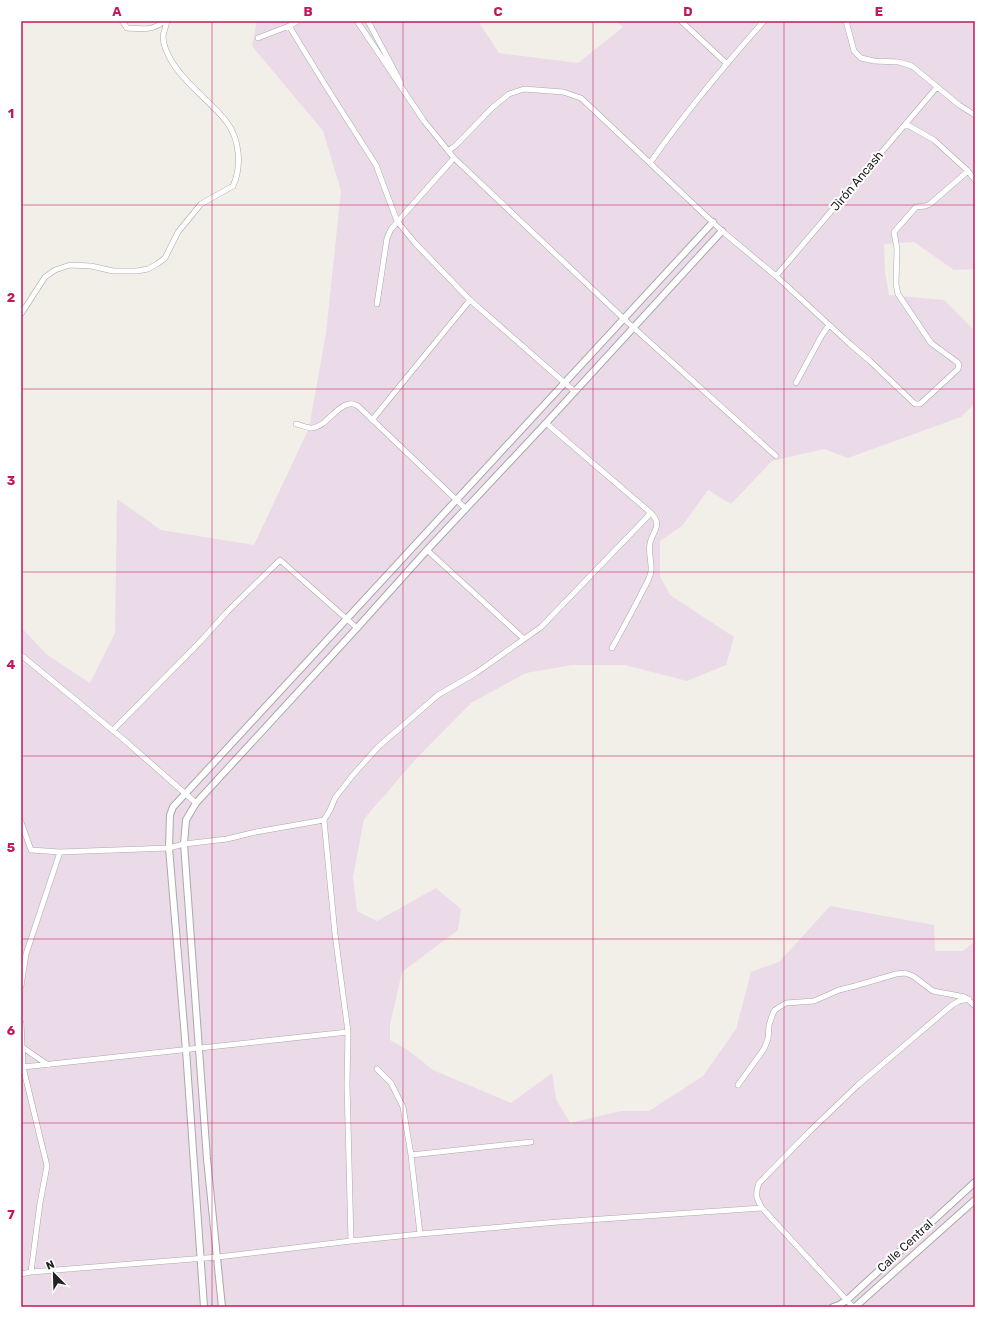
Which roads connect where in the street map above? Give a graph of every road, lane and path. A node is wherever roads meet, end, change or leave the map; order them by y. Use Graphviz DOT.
graph roads {
  1 [pos="122,21"];
  2 [pos="164,21"];
  3 [pos="167,21"];
  4 [pos="298,21"];
  5 [pos="357,21"];
  6 [pos="368,21"];
  7 [pos="681,21"];
  8 [pos="764,21"];
  9 [pos="846,21"];
  10 [pos="289,26"];
  11 [pos="258,38"];
  12 [pos="726,63"];
  13 [pos="937,87"];
  14 [pos="413,105"];
  15 [pos="975,115"];
  16 [pos="906,124"];
  17 [pos="448,151"];
  18 [pos="454,158"];
  19 [pos="650,163"];
  20 [pos="968,171"];
  21 [pos="975,180"];
  22 [pos="397,221"];
  23 [pos="713,222"];
  24 [pos="722,231"];
  25 [pos="776,276"];
  26 [pos="470,300"];
  27 [pos="377,304"];
  28 [pos="21,314"];
  29 [pos="624,318"];
  30 [pos="830,325"];
  31 [pos="633,327"];
  32 [pos="565,383"];
  33 [pos="796,383"];
  34 [pos="574,391"];
  35 [pos="372,420"];
  36 [pos="546,422"];
  37 [pos="296,424"];
  38 [pos="776,456"];
  39 [pos="456,499"];
  40 [pos="466,509"];
  41 [pos="651,513"];
  42 [pos="427,550"];
  43 [pos="347,620"];
  44 [pos="357,628"];
  45 [pos="524,639"];
  46 [pos="612,648"];
  47 [pos="21,655"];
  48 [pos="113,730"];
  49 [pos="186,794"];
  50 [pos="196,803"];
  51 [pos="324,820"];
  52 [pos="21,822"];
  53 [pos="184,844"];
  54 [pos="169,848"];
  55 [pos="60,852"];
  56 [pos="21,986"];
  57 [pos="969,999"];
  58 [pos="975,1006"];
  59 [pos="21,1023"];
  60 [pos="348,1032"];
  61 [pos="198,1048"];
  62 [pos="22,1050"];
  63 [pos="186,1050"];
  64 [pos="48,1064"];
  65 [pos="23,1067"];
  66 [pos="377,1069"];
  67 [pos="738,1085"];
  68 [pos="531,1142"];
  69 [pos="411,1155"];
  70 [pos="975,1182"];
  71 [pos="975,1200"];
  72 [pos="762,1208"];
  73 [pos="420,1234"];
  74 [pos="351,1241"];
  75 [pos="218,1257"];
  76 [pos="201,1258"];
  77 [pos="31,1272"];
  78 [pos="21,1274"];
  79 [pos="846,1300"];
  80 [pos="204,1307"];
  81 [pos="222,1307"];
  82 [pos="833,1307"];
  83 [pos="854,1307"];
  1 -- 2 [label="street"];
  3 -- 28 [label="street"];
  4 -- 10 [label="street"];
  5 -- 14 [label="street"];
  6 -- 14 [label="street"];
  7 -- 12 [label="street"];
  8 -- 12 [label="street"];
  9 -- 13 [label="street"];
  10 -- 11 [label="street"];
  10 -- 22 [label="street"];
  12 -- 19 [label="street"];
  13 -- 15 [label="street"];
  13 -- 16 [label="street, Jirón Ancash"];
  14 -- 17 [label="street"];
  16 -- 20 [label="street"];
  16 -- 25 [label="street, Jirón Ancash"];
  17 -- 18 [label="street"];
  17 -- 19 [label="street"];
  18 -- 22 [label="street"];
  18 -- 29 [label="street"];
  19 -- 23 [label="street"];
  20 -- 21 [label="street"];
  20 -- 30 [label="street"];
  22 -- 26 [label="street"];
  22 -- 27 [label="street"];
  23 -- 24 [label="street"];
  23 -- 29 [label="street"];
  24 -- 25 [label="street"];
  24 -- 31 [label="street"];
  25 -- 30 [label="street"];
  26 -- 32 [label="street"];
  26 -- 35 [label="street"];
  29 -- 31 [label="street"];
  29 -- 32 [label="street"];
  30 -- 33 [label="street"];
  31 -- 34 [label="street"];
  31 -- 38 [label="street"];
  32 -- 34 [label="street"];
  32 -- 39 [label="street"];
  34 -- 36 [label="street"];
  35 -- 37 [label="street"];
  35 -- 39 [label="street"];
  36 -- 40 [label="street"];
  36 -- 41 [label="street"];
  39 -- 40 [label="street"];
  39 -- 43 [label="street"];
  40 -- 42 [label="street"];
  41 -- 45 [label="street"];
  41 -- 46 [label="street"];
  42 -- 44 [label="street"];
  42 -- 45 [label="street"];
  43 -- 44 [label="street"];
  43 -- 48 [label="street"];
  43 -- 49 [label="street"];
  44 -- 50 [label="street"];
  45 -- 51 [label="street"];
  47 -- 48 [label="street"];
  48 -- 49 [label="street"];
  49 -- 50 [label="street"];
  49 -- 54 [label="street"];
  50 -- 53 [label="street"];
  51 -- 53 [label="street"];
  51 -- 60 [label="street"];
  52 -- 55 [label="street"];
  53 -- 54 [label="street"];
  53 -- 61 [label="street"];
  54 -- 55 [label="street"];
  54 -- 63 [label="street"];
  55 -- 56 [label="street"];
  57 -- 58 [label="street"];
  57 -- 67 [label="street"];
  57 -- 72 [label="street"];
  59 -- 62 [label="street"];
  60 -- 61 [label="street"];
  60 -- 74 [label="street"];
  61 -- 63 [label="street"];
  61 -- 75 [label="street"];
  62 -- 64 [label="street"];
  62 -- 65 [label="street"];
  63 -- 64 [label="street"];
  63 -- 76 [label="street"];
  64 -- 65 [label="street"];
  65 -- 77 [label="street"];
  66 -- 69 [label="street"];
  68 -- 69 [label="street"];
  69 -- 73 [label="street"];
  70 -- 79 [label="street, Calle Central"];
  71 -- 83 [label="street, Calle Central"];
  72 -- 73 [label="street"];
  72 -- 79 [label="street"];
  73 -- 74 [label="street"];
  74 -- 75 [label="street"];
  75 -- 76 [label="street"];
  75 -- 81 [label="street"];
  76 -- 77 [label="street"];
  76 -- 80 [label="street"];
  77 -- 78 [label="street"];
  79 -- 82 [label="street, Calle Central"];
  79 -- 83 [label="street"];
}
